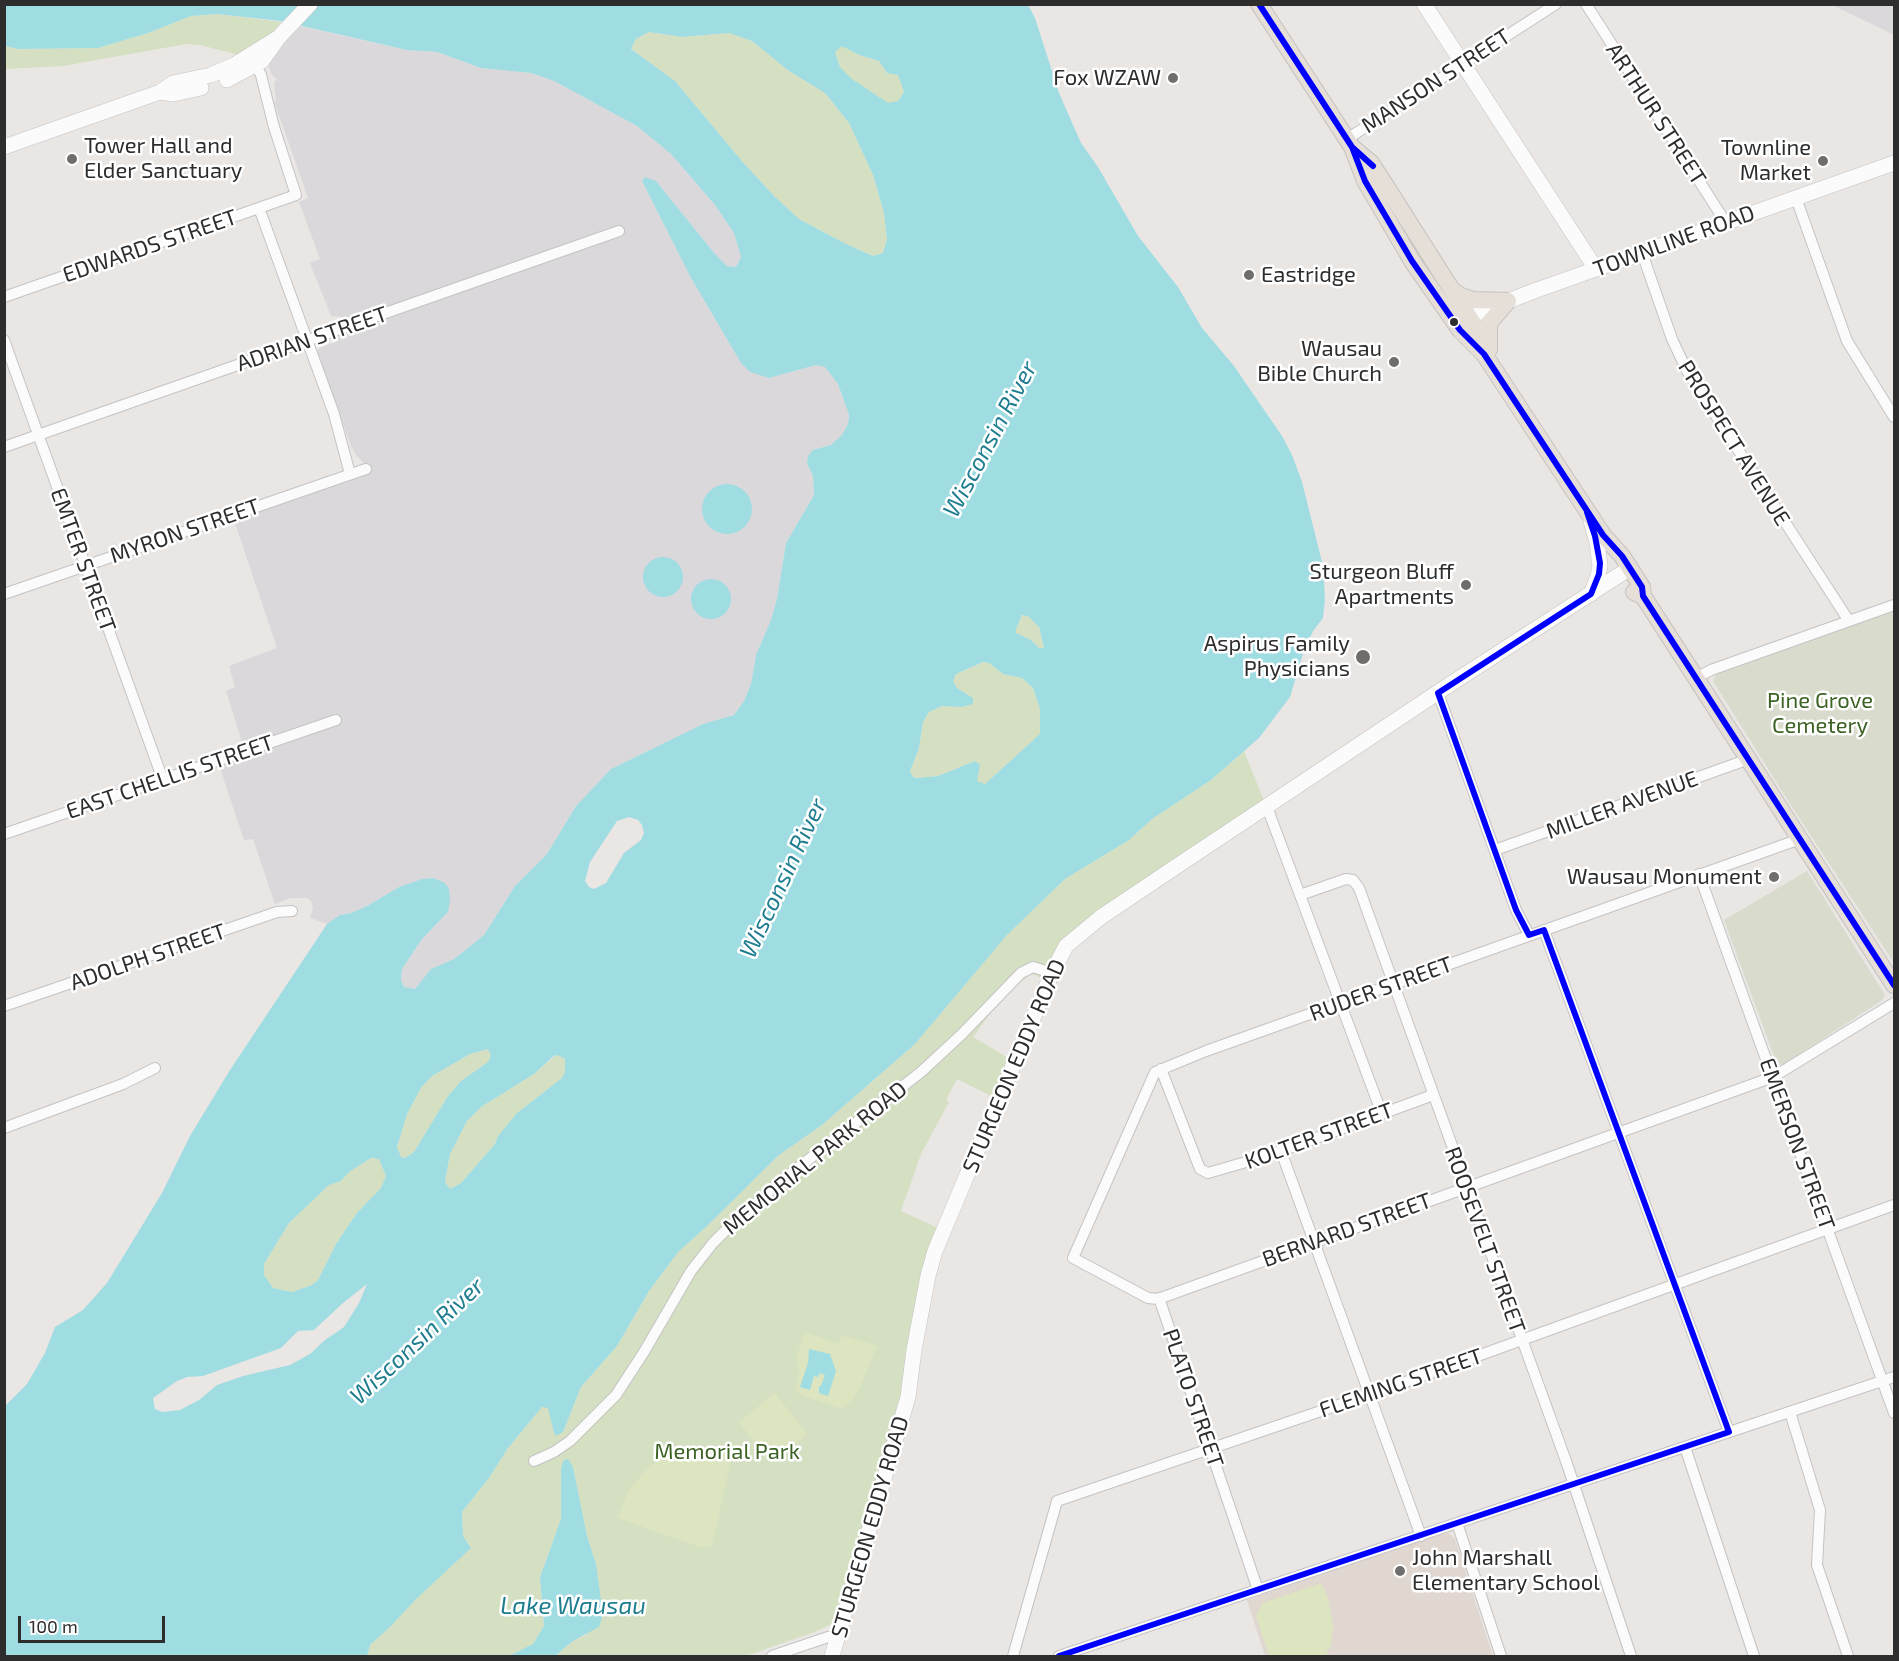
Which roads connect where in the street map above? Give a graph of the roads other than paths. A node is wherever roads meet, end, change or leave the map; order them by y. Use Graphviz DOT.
graph roads {
  1 [pos="309,4"];
  2 [pos="1259,4"];
  3 [pos="1424,4"];
  4 [pos="1557,4"];
  5 [pos="1586,4"];
  6 [pos="279,37"];
  7 [pos="1463,64"];
  8 [pos="256,66"];
  9 [pos="160,92"];
  10 [pos="1349,143"];
  11 [pos="4,147"];
  12 [pos="1894,163"];
  13 [pos="1796,198"];
  14 [pos="259,208"];
  15 [pos="1726,223"];
  16 [pos="619,231"];
  17 [pos="1642,253"];
  18 [pos="1596,269"];
  19 [pos="1451,289"];
  20 [pos="4,297"];
  21 [pos="1508,301"];
  22 [pos="1461,319"];
  23 [pos="4,340"];
  24 [pos="308,340"];
  25 [pos="1487,358"];
  26 [pos="1894,417"];
  27 [pos="38,435"];
  28 [pos="4,447"];
  29 [pos="366,469"];
  30 [pos="350,474"];
  31 [pos="1587,512"];
  32 [pos="86,566"];
  33 [pos="1626,571"];
  34 [pos="4,594"];
  35 [pos="1591,594"];
  36 [pos="1894,605"];
  37 [pos="1849,621"];
  38 [pos="1696,678"];
  39 [pos="1438,693"];
  40 [pos="336,720"];
  41 [pos="1749,759"];
  42 [pos="163,780"];
  43 [pos="1267,807"];
  44 [pos="4,834"];
  45 [pos="1800,839"];
  46 [pos="1495,850"];
  47 [pos="1699,874"];
  48 [pos="1300,895"];
  49 [pos="292,911"];
  50 [pos="1544,930"];
  51 [pos="1529,935"];
  52 [pos="1052,973"];
  53 [pos="1394,984"];
  54 [pos="1894,985"];
  55 [pos="1340,1003"];
  56 [pos="1894,1003"];
  57 [pos="4,1006"];
  58 [pos="155,1068"];
  59 [pos="1161,1069"];
  60 [pos="1773,1077"];
  61 [pos="1433,1095"];
  62 [pos="1382,1114"];
  63 [pos="4,1128"];
  64 [pos="1619,1132"];
  65 [pos="1281,1151"];
  66 [pos="1466,1187"];
  67 [pos="1894,1205"];
  68 [pos="1827,1229"];
  69 [pos="1314,1242"];
  70 [pos="1674,1284"];
  71 [pos="1159,1298"];
  72 [pos="1521,1340"];
  73 [pos="1894,1377"];
  74 [pos="1883,1381"];
  75 [pos="1370,1395"];
  76 [pos="1790,1412"];
  77 [pos="1894,1413"];
  78 [pos="1729,1432"];
  79 [pos="1685,1447"];
  80 [pos="1211,1449"];
  81 [pos="534,1461"];
  82 [pos="1574,1484"];
  83 [pos="1457,1523"];
  84 [pos="1420,1536"];
  85 [pos="1258,1590"];
  86 [pos="838,1636"];
  87 [pos="772,1656"];
  88 [pos="832,1656"];
  89 [pos="1012,1656"];
  90 [pos="1065,1656"];
  91 [pos="1501,1656"];
  92 [pos="1631,1656"];
  93 [pos="1754,1656"];
  94 [pos="1848,1656"];
  1 -- 6 [label="street"];
  2 -- 10 [label="main road"];
  3 -- 7 [label="street"];
  4 -- 7 [label="street, MANSON STREET"];
  5 -- 15 [label="street, ARTHUR STREET"];
  6 -- 8 [label="street"];
  6 -- 9 [label="street"];
  7 -- 10 [label="street, MANSON STREET"];
  7 -- 18 [label="street"];
  8 -- 9 [label="street"];
  8 -- 14 [label="street, EDWARDS STREET"];
  9 -- 11 [label="street"];
  10 -- 19 [label="main road"];
  10 -- 22 [label="main road"];
  12 -- 13 [label="street, TOWNLINE ROAD"];
  13 -- 15 [label="street, TOWNLINE ROAD"];
  13 -- 26 [label="street"];
  14 -- 20 [label="street, EDWARDS STREET"];
  14 -- 24 [label="street"];
  15 -- 17 [label="street, TOWNLINE ROAD"];
  16 -- 24 [label="street, ADRIAN STREET"];
  17 -- 18 [label="street, TOWNLINE ROAD"];
  17 -- 37 [label="street, PROSPECT AVENUE"];
  18 -- 21 [label="street, TOWNLINE ROAD"];
  19 -- 21 [label="main road"];
  19 -- 22 [label="main road"];
  21 -- 22 [label="street, TOWNLINE ROAD"];
  21 -- 25 [label="main road"];
  22 -- 25 [label="main road"];
  23 -- 27 [label="street, EMTER STREET"];
  24 -- 27 [label="street, ADRIAN STREET"];
  24 -- 30 [label="street"];
  25 -- 31 [label="main road"];
  27 -- 28 [label="street, ADRIAN STREET"];
  27 -- 32 [label="street, EMTER STREET"];
  29 -- 30 [label="street, MYRON STREET"];
  30 -- 32 [label="street, MYRON STREET"];
  31 -- 33 [label="main road"];
  31 -- 35 [label="street"];
  32 -- 34 [label="street, MYRON STREET"];
  32 -- 42 [label="street, EMTER STREET"];
  33 -- 35 [label="street, STURGEON EDDY ROAD"];
  33 -- 38 [label="main road"];
  35 -- 39 [label="street, STURGEON EDDY ROAD"];
  36 -- 37 [label="street"];
  37 -- 38 [label="street"];
  38 -- 41 [label="main road"];
  39 -- 43 [label="street, STURGEON EDDY ROAD"];
  39 -- 46 [label="street"];
  40 -- 42 [label="street, EAST CHELLIS STREET"];
  41 -- 45 [label="main road"];
  41 -- 46 [label="street, MILLER AVENUE"];
  42 -- 44 [label="street, EAST CHELLIS STREET"];
  43 -- 48 [label="street"];
  43 -- 52 [label="street, STURGEON EDDY ROAD"];
  45 -- 47 [label="street, RUDER STREET"];
  45 -- 54 [label="main road"];
  46 -- 51 [label="street"];
  47 -- 50 [label="street, RUDER STREET"];
  47 -- 60 [label="street, EMERSON STREET"];
  48 -- 53 [label="street, ROOSEVELT STREET"];
  48 -- 55 [label="street"];
  49 -- 57 [label="street, ADOLPH STREET"];
  50 -- 51 [label="street, RUDER STREET"];
  50 -- 64 [label="street"];
  51 -- 53 [label="street, RUDER STREET"];
  52 -- 81 [label="street, MEMORIAL PARK ROAD"];
  52 -- 86 [label="street, STURGEON EDDY ROAD"];
  53 -- 55 [label="street, RUDER STREET"];
  53 -- 61 [label="street, ROOSEVELT STREET"];
  55 -- 59 [label="street, RUDER STREET"];
  55 -- 62 [label="street"];
  56 -- 60 [label="street, BERNARD STREET"];
  58 -- 63 [label="street"];
  59 -- 65 [label="street, KOLTER STREET"];
  59 -- 71 [label="street, PLATO STREET"];
  60 -- 64 [label="street, BERNARD STREET"];
  60 -- 68 [label="street, EMERSON STREET"];
  61 -- 62 [label="street, KOLTER STREET"];
  61 -- 66 [label="street, ROOSEVELT STREET"];
  62 -- 65 [label="street, KOLTER STREET"];
  64 -- 66 [label="street, BERNARD STREET"];
  64 -- 70 [label="street"];
  65 -- 69 [label="street"];
  66 -- 69 [label="street, BERNARD STREET"];
  66 -- 72 [label="street, ROOSEVELT STREET"];
  67 -- 68 [label="street, FLEMING STREET"];
  68 -- 70 [label="street, FLEMING STREET"];
  68 -- 74 [label="street, EMERSON STREET"];
  69 -- 71 [label="street, BERNARD STREET"];
  69 -- 75 [label="street"];
  70 -- 72 [label="street, FLEMING STREET"];
  70 -- 78 [label="street"];
  71 -- 80 [label="street, PLATO STREET"];
  72 -- 75 [label="street, FLEMING STREET"];
  72 -- 82 [label="street, ROOSEVELT STREET"];
  73 -- 74 [label="street"];
  74 -- 76 [label="street"];
  74 -- 77 [label="street, EMERSON STREET"];
  75 -- 80 [label="street, FLEMING STREET"];
  75 -- 84 [label="street"];
  76 -- 78 [label="street"];
  76 -- 94 [label="street"];
  78 -- 79 [label="street"];
  79 -- 82 [label="street"];
  79 -- 93 [label="street"];
  80 -- 85 [label="street, PLATO STREET"];
  80 -- 89 [label="street, FLEMING STREET"];
  82 -- 83 [label="street"];
  82 -- 92 [label="street, ROOSEVELT STREET"];
  83 -- 84 [label="street"];
  83 -- 91 [label="street"];
  84 -- 85 [label="street"];
  85 -- 90 [label="street"];
  86 -- 87 [label="street"];
  86 -- 88 [label="street, STURGEON EDDY ROAD"];
}
